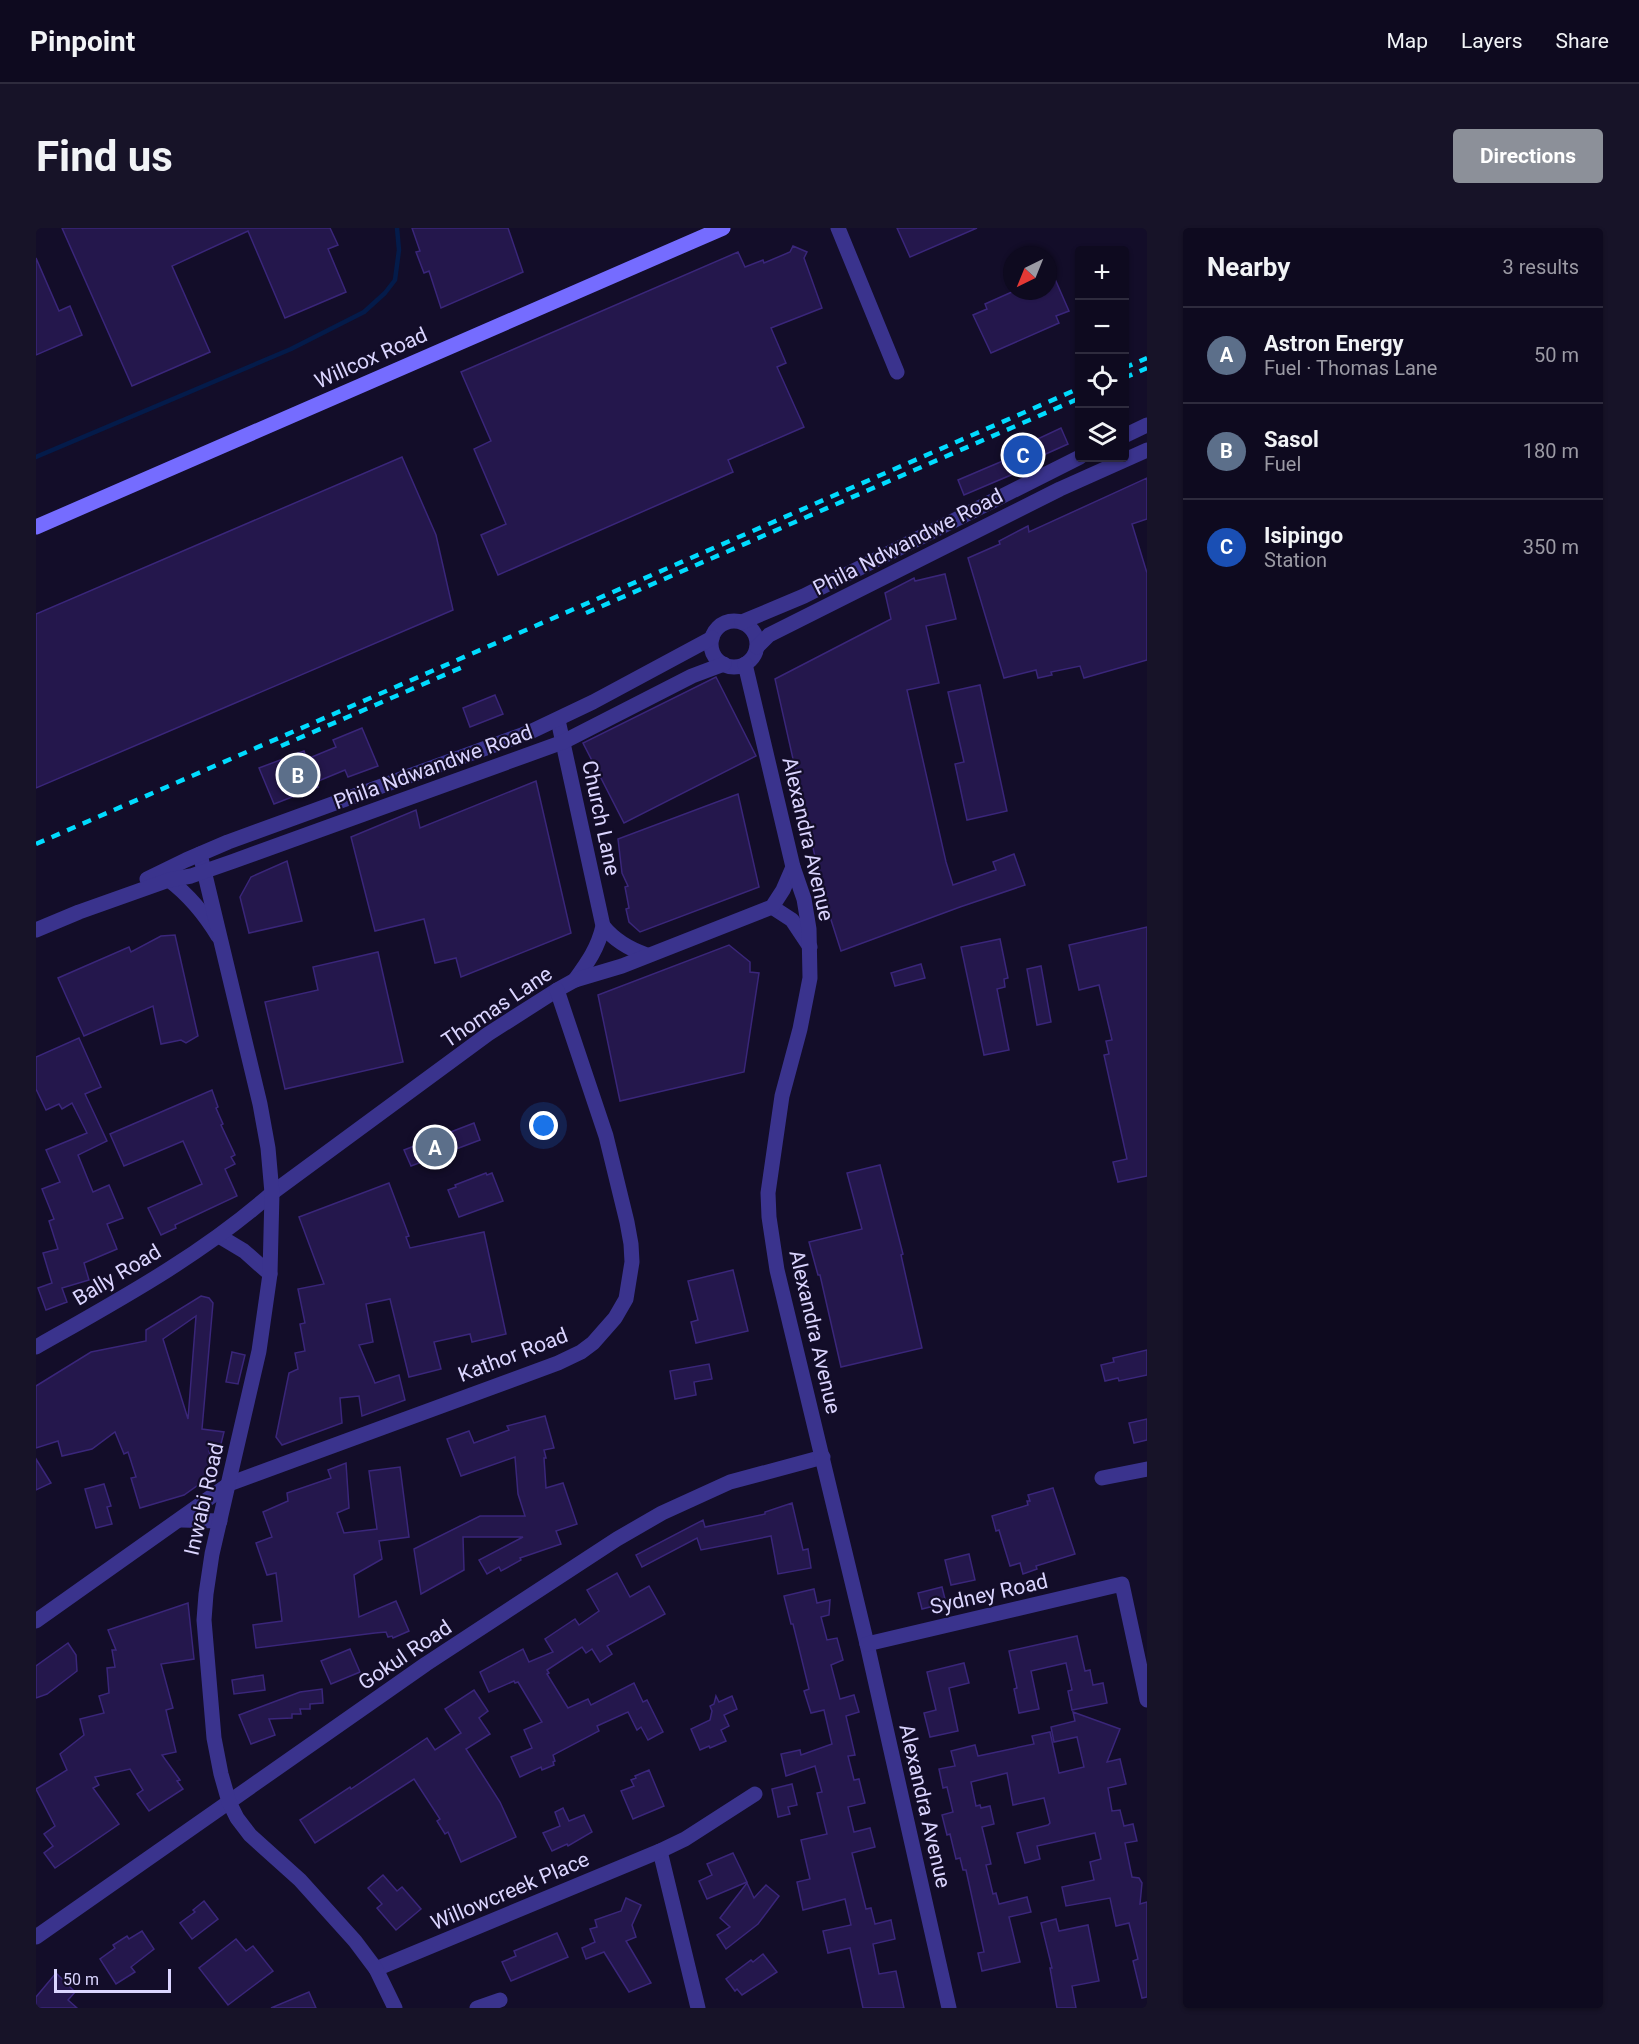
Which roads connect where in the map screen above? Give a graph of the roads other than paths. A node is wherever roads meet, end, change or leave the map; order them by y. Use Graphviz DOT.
graph roads {
  1 [pos="723,228"];
  2 [pos="838,228"];
  3 [pos="897,372"];
  4 [pos="1147,426"];
  5 [pos="1129,434"];
  6 [pos="1147,450"];
  7 [pos="1075,460"];
  8 [pos="36,527"];
  9 [pos="742,622"];
  10 [pos="712,638"];
  11 [pos="757,647"];
  12 [pos="724,664"];
  13 [pos="745,664"];
  14 [pos="558,720"];
  15 [pos="564,742"];
  16 [pos="200,854"];
  17 [pos="793,867"];
  18 [pos="205,871"];
  19 [pos="170,880"];
  20 [pos="772,907"];
  21 [pos="80,912"];
  22 [pos="603,926"];
  23 [pos="36,930"];
  24 [pos="222,944"];
  25 [pos="810,947"];
  26 [pos="647,955"];
  27 [pos="575,980"];
  28 [pos="557,990"];
  29 [pos="272,1193"];
  30 [pos="219,1236"];
  31 [pos="270,1274"];
  32 [pos="36,1347"];
  33 [pos="823,1457"];
  34 [pos="1147,1469"];
  35 [pos="1102,1478"];
  36 [pos="229,1484"];
  37 [pos="181,1520"];
  38 [pos="220,1521"];
  39 [pos="36,1621"];
  40 [pos="867,1644"];
  41 [pos="1147,1700"];
  42 [pos="755,1794"];
  43 [pos="229,1802"];
  44 [pos="660,1851"];
  45 [pos="36,1937"];
  46 [pos="376,1969"];
  47 [pos="500,2000"];
  48 [pos="395,2008"];
  49 [pos="477,2008"];
  50 [pos="698,2008"];
  51 [pos="949,2008"];
  1 -- 8 [label="main road, Willcox Road"];
  2 -- 3 [label="street"];
  4 -- 5 [label="street"];
  6 -- 11 [label="street, Phila Ndwandwe Road"];
  7 -- 9 [label="street, Phila Ndwandwe Road"];
  9 -- 10 [label="street"];
  9 -- 11 [label="street"];
  10 -- 12 [label="street"];
  10 -- 14 [label="street, Phila Ndwandwe Road"];
  11 -- 13 [label="street"];
  12 -- 13 [label="street"];
  12 -- 15 [label="street, Phila Ndwandwe Road"];
  13 -- 17 [label="street, Alexandra Avenue"];
  14 -- 15 [label="street, Church Lane"];
  14 -- 16 [label="street, Phila Ndwandwe Road"];
  15 -- 18 [label="street, Phila Ndwandwe Road"];
  15 -- 22 [label="street, Church Lane"];
  16 -- 18 [label="street, Inwabi Road"];
  16 -- 21 [label="street, Phila Ndwandwe Road"];
  17 -- 20 [label="street"];
  17 -- 25 [label="street, Alexandra Avenue"];
  18 -- 19 [label="street, Phila Ndwandwe Road"];
  18 -- 24 [label="street, Inwabi Road"];
  19 -- 21 [label="street, Phila Ndwandwe Road"];
  19 -- 24 [label="street, Inwabi Road"];
  20 -- 25 [label="street"];
  20 -- 26 [label="street, Thomas Lane"];
  21 -- 23 [label="street, Phila Ndwandwe Road"];
  22 -- 26 [label="street"];
  22 -- 27 [label="street"];
  24 -- 29 [label="street, Inwabi Road"];
  25 -- 33 [label="street, Alexandra Avenue"];
  26 -- 27 [label="street, Thomas Lane"];
  27 -- 28 [label="street, Thomas Lane"];
  28 -- 29 [label="street, Thomas Lane"];
  28 -- 36 [label="street, Kathor Road"];
  29 -- 30 [label="street, Bally Road"];
  29 -- 31 [label="street, Inwabi Road"];
  30 -- 31 [label="street"];
  30 -- 32 [label="street, Bally Road"];
  31 -- 36 [label="street, Inwabi Road"];
  33 -- 40 [label="street, Alexandra Avenue"];
  33 -- 43 [label="street, Gokul Road"];
  34 -- 35 [label="street"];
  36 -- 37 [label="street, Kathor Road"];
  36 -- 38 [label="street, Inwabi Road"];
  37 -- 38 [label="street"];
  37 -- 39 [label="street, Kathor Road"];
  38 -- 43 [label="street, Inwabi Road"];
  40 -- 41 [label="street, Sydney Road"];
  40 -- 51 [label="street, Alexandra Avenue"];
  42 -- 44 [label="street, Willowcreek Place"];
  43 -- 45 [label="street, Gokul Road"];
  43 -- 46 [label="street, Inwabi Road"];
  44 -- 46 [label="street, Willowcreek Place"];
  44 -- 50 [label="street"];
  46 -- 48 [label="street, Inwabi Road"];
  47 -- 49 [label="street"];
}
